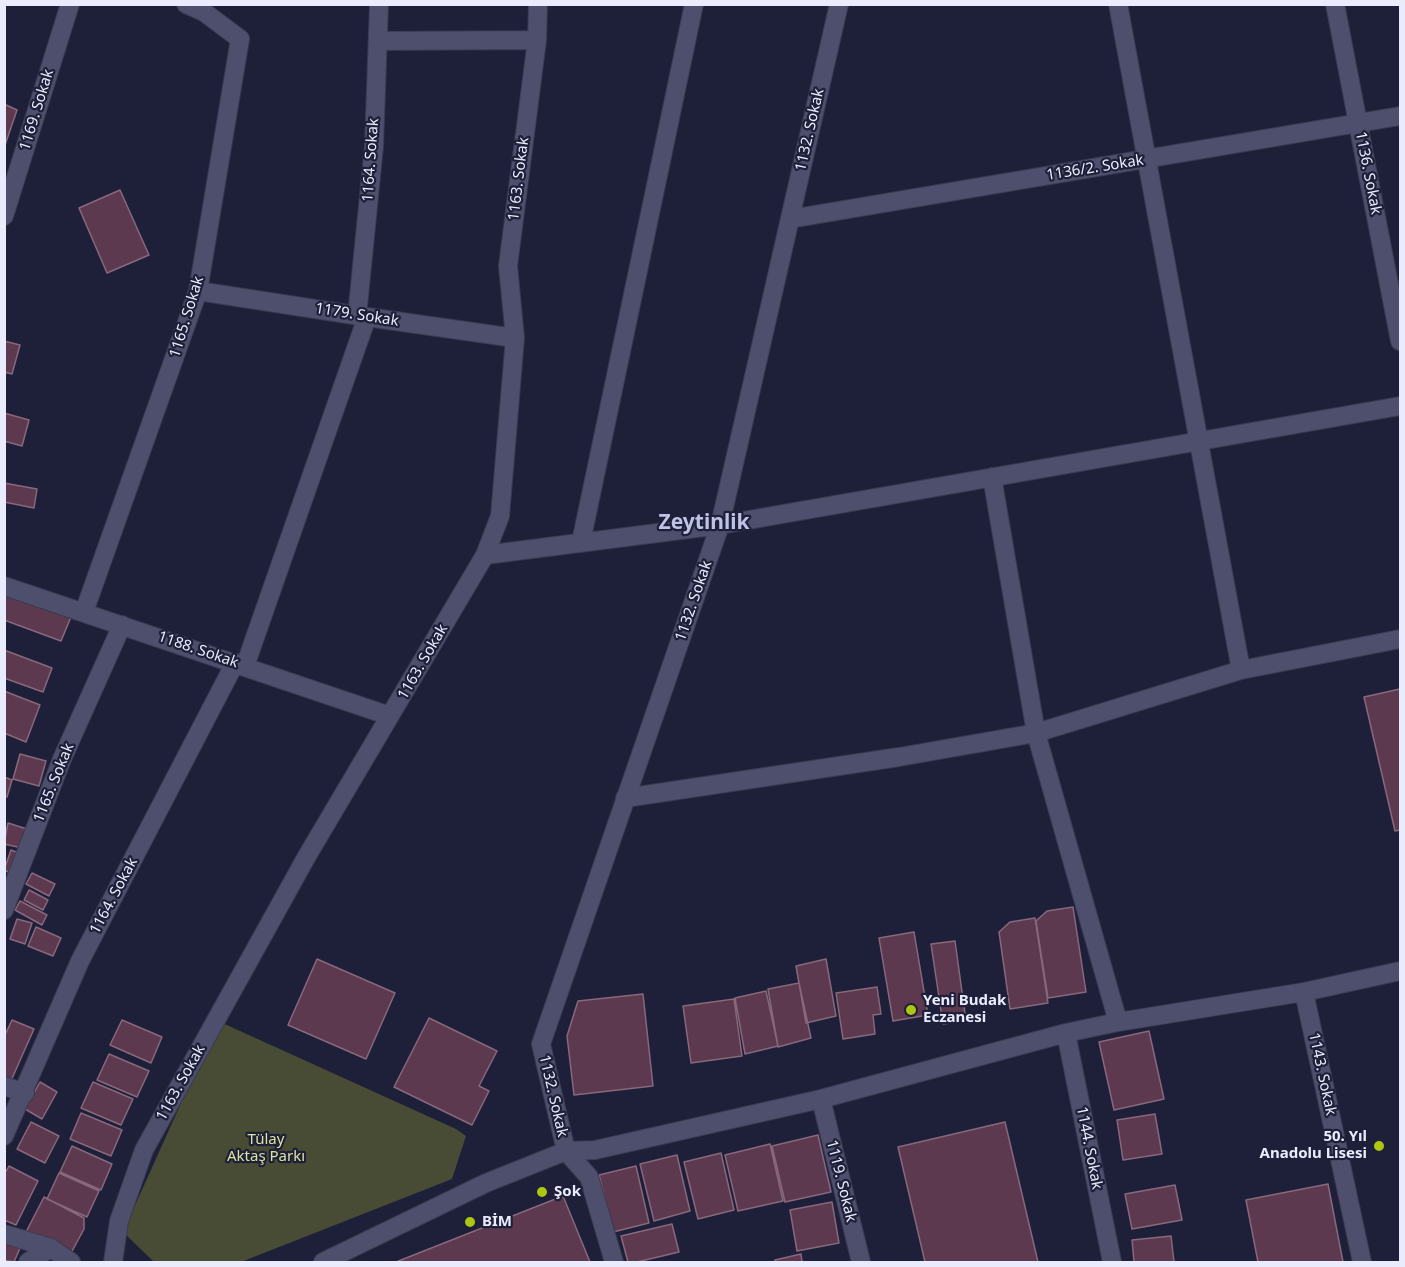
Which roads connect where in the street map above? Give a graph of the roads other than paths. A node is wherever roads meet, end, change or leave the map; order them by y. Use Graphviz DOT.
graph roads {
  1 [pos="70,4"];
  2 [pos="186,4"];
  3 [pos="380,4"];
  4 [pos="538,4"];
  5 [pos="694,4"];
  6 [pos="839,4"];
  7 [pos="1118,4"];
  8 [pos="1335,4"];
  9 [pos="537,40"];
  10 [pos="378,41"];
  11 [pos="1401,116"];
  12 [pos="1358,124"];
  13 [pos="1148,159"];
  14 [pos="4,216"];
  15 [pos="790,219"];
  16 [pos="198,291"];
  17 [pos="362,317"];
  18 [pos="515,338"];
  19 [pos="1401,341"];
  20 [pos="1401,406"];
  21 [pos="1197,442"];
  22 [pos="992,477"];
  23 [pos="720,525"];
  24 [pos="581,542"];
  25 [pos="485,555"];
  26 [pos="4,586"];
  27 [pos="84,612"];
  28 [pos="122,625"];
  29 [pos="1401,639"];
  30 [pos="240,664"];
  31 [pos="1241,670"];
  32 [pos="390,717"];
  33 [pos="1036,733"];
  34 [pos="626,798"];
  35 [pos="4,910"];
  36 [pos="1401,970"];
  37 [pos="1304,992"];
  38 [pos="1118,1022"];
  39 [pos="1066,1034"];
  40 [pos="4,1086"];
  41 [pos="25,1093"];
  42 [pos="821,1099"];
  43 [pos="4,1136"];
  44 [pos="566,1151"];
  45 [pos="4,1234"];
  46 [pos="51,1248"];
  47 [pos="28,1263"];
  48 [pos="71,1263"];
  49 [pos="113,1263"];
  50 [pos="322,1263"];
  51 [pos="615,1263"];
  52 [pos="861,1263"];
  53 [pos="1112,1263"];
  54 [pos="1362,1263"];
  1 -- 14 [label="street, 1169. Sokak"];
  2 -- 16 [label="street, 1165. Sokak"];
  3 -- 10 [label="street, 1164. Sokak"];
  4 -- 9 [label="street, 1163. Sokak"];
  5 -- 24 [label="street"];
  6 -- 15 [label="street, 1132. Sokak"];
  7 -- 13 [label="street"];
  8 -- 12 [label="street, 1136. Sokak"];
  9 -- 10 [label="street"];
  9 -- 18 [label="street, 1163. Sokak"];
  10 -- 17 [label="street, 1164. Sokak"];
  11 -- 12 [label="street, 1136/2. Sokak"];
  12 -- 13 [label="street, 1136/2. Sokak"];
  12 -- 19 [label="street, 1136. Sokak"];
  13 -- 15 [label="street, 1136/2. Sokak"];
  13 -- 21 [label="street"];
  15 -- 23 [label="street, 1132. Sokak"];
  16 -- 17 [label="street, 1179. Sokak"];
  16 -- 27 [label="street, 1165. Sokak"];
  17 -- 18 [label="street, 1179. Sokak"];
  17 -- 30 [label="street, 1164. Sokak"];
  18 -- 25 [label="street, 1163. Sokak"];
  20 -- 21 [label="street"];
  21 -- 22 [label="street"];
  21 -- 31 [label="street"];
  22 -- 23 [label="street"];
  22 -- 33 [label="street"];
  23 -- 24 [label="street"];
  23 -- 34 [label="street, 1132. Sokak"];
  24 -- 25 [label="street"];
  25 -- 32 [label="street, 1163. Sokak"];
  26 -- 27 [label="street, 1188. Sokak"];
  27 -- 28 [label="street, 1188. Sokak"];
  28 -- 30 [label="street, 1188. Sokak"];
  28 -- 35 [label="street, 1165. Sokak"];
  29 -- 31 [label="street"];
  30 -- 32 [label="street, 1188. Sokak"];
  30 -- 41 [label="street, 1164. Sokak"];
  31 -- 33 [label="street"];
  32 -- 49 [label="street, 1163. Sokak"];
  33 -- 34 [label="street"];
  33 -- 38 [label="street"];
  34 -- 44 [label="street, 1132. Sokak"];
  36 -- 37 [label="street"];
  37 -- 38 [label="street"];
  37 -- 54 [label="street, 1143. Sokak"];
  38 -- 39 [label="street"];
  39 -- 42 [label="street"];
  39 -- 53 [label="street, 1144. Sokak"];
  40 -- 41 [label="street"];
  41 -- 43 [label="street, 1164. Sokak"];
  42 -- 44 [label="street"];
  42 -- 52 [label="street, 1119. Sokak"];
  44 -- 50 [label="street"];
  44 -- 51 [label="street"];
  45 -- 46 [label="street"];
  46 -- 47 [label="street"];
  46 -- 48 [label="street"];
}
